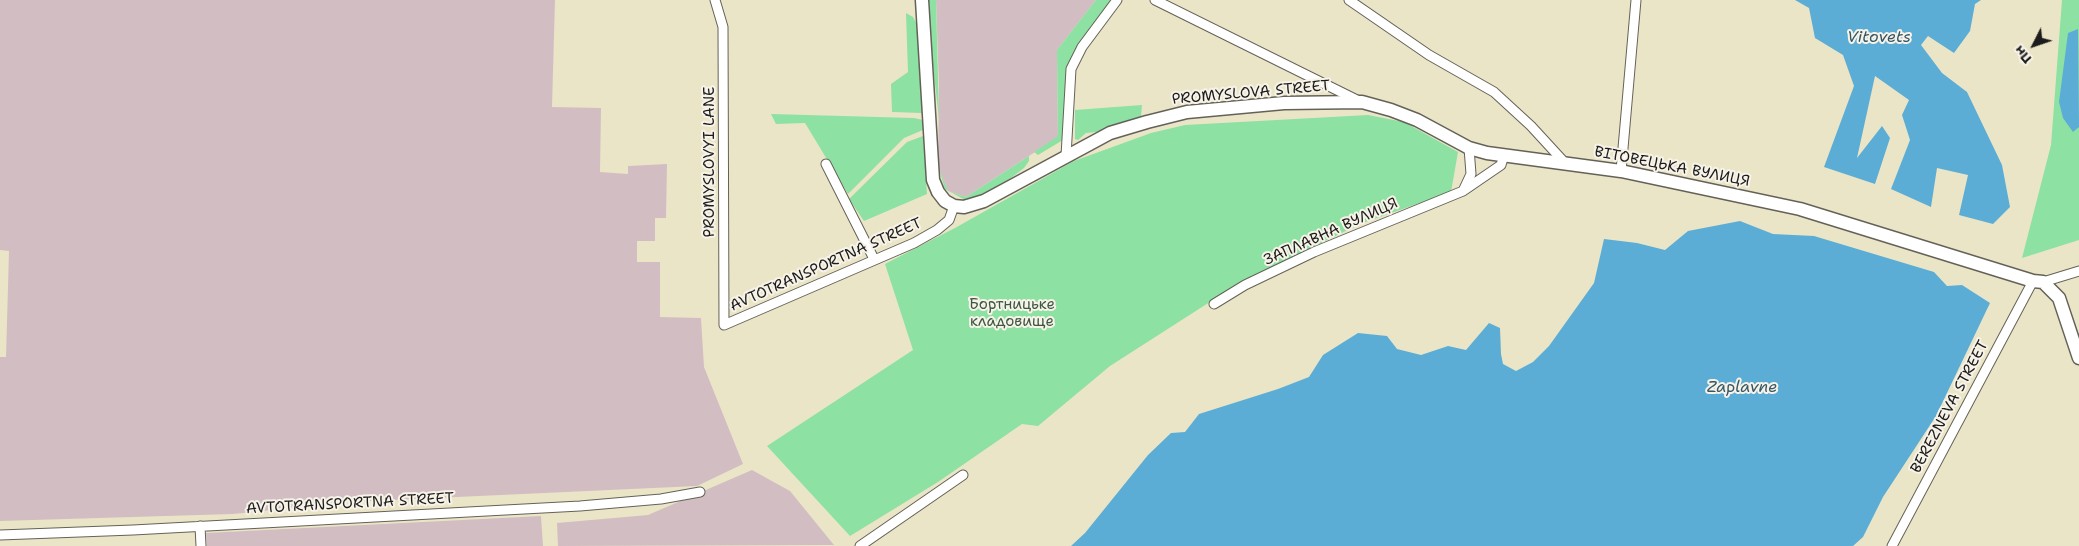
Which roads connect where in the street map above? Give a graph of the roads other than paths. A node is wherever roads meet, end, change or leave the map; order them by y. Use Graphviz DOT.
graph roads {
  1 [pos="716,0"];
  2 [pos="922,0"];
  3 [pos="1117,0"];
  4 [pos="1155,0"];
  5 [pos="1349,0"];
  6 [pos="1636,0"];
  7 [pos="1362,102"];
  8 [pos="1469,148"];
  9 [pos="1504,155"];
  10 [pos="1066,156"];
  11 [pos="1565,163"];
  12 [pos="826,164"];
  13 [pos="1621,171"];
  14 [pos="1463,191"];
  15 [pos="954,206"];
  16 [pos="874,259"];
  17 [pos="2079,271"];
  18 [pos="2038,282"];
  19 [pos="1214,304"];
  20 [pos="724,325"];
  21 [pos="2079,358"];
  22 [pos="963,475"];
  23 [pos="700,492"];
  24 [pos="200,526"];
  25 [pos="0,535"];
  26 [pos="1894,545"];
  27 [pos="201,546"];
  28 [pos="860,546"];
  1 -- 20 [label="street, PROMYSLOVYI LANE"];
  2 -- 15 [label="street"];
  3 -- 10 [label="street"];
  4 -- 7 [label="street"];
  5 -- 11 [label="street"];
  6 -- 13 [label="street"];
  7 -- 8 [label="street, PROMYSLOVA STREET"];
  7 -- 10 [label="street, PROMYSLOVA STREET"];
  8 -- 9 [label="street, PROMYSLOVA STREET"];
  8 -- 14 [label="street"];
  9 -- 11 [label="street, PROMYSLOVA STREET"];
  9 -- 14 [label="street, ЗАПЛАВНА ВУЛИЦЯ"];
  10 -- 15 [label="street, PROMYSLOVA STREET"];
  11 -- 13 [label="street, ВІТОВЕЦЬКА ВУЛИЦЯ"];
  12 -- 16 [label="street"];
  13 -- 18 [label="street, ВІТОВЕЦЬКА ВУЛИЦЯ"];
  14 -- 19 [label="street, ЗАПЛАВНА ВУЛИЦЯ"];
  15 -- 16 [label="street, AVTOTRANSPORTNA STREET"];
  16 -- 20 [label="street, AVTOTRANSPORTNA STREET"];
  17 -- 18 [label="street"];
  18 -- 21 [label="street"];
  18 -- 26 [label="street, BEREZNEVA STREET"];
  22 -- 28 [label="street"];
  23 -- 24 [label="street, AVTOTRANSPORTNA STREET"];
  24 -- 25 [label="street, AVTOTRANSPORTNA STREET"];
  24 -- 27 [label="street"];
}
